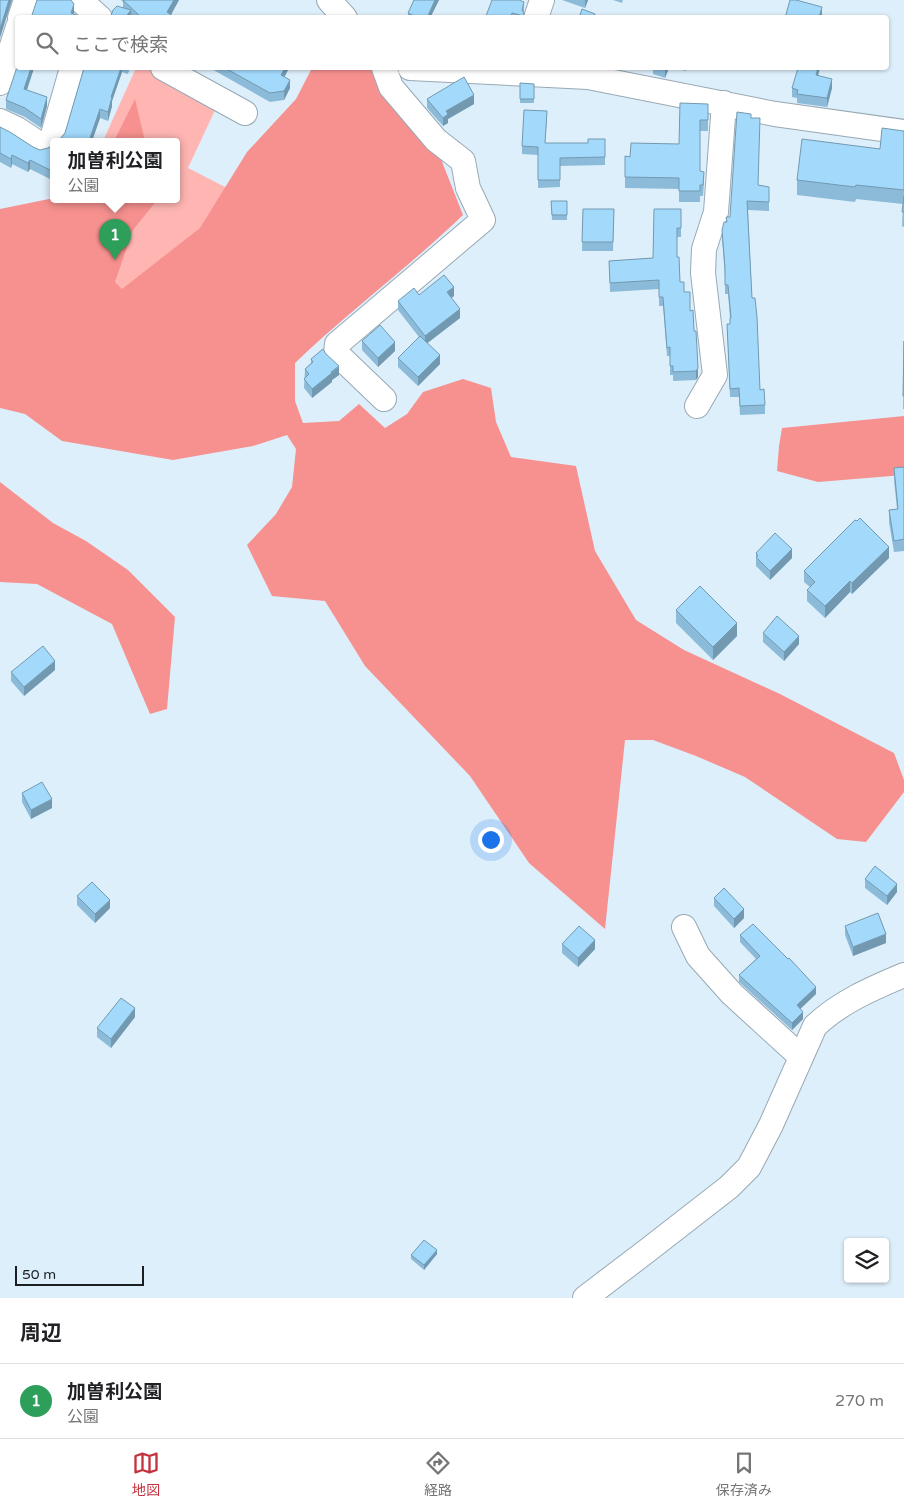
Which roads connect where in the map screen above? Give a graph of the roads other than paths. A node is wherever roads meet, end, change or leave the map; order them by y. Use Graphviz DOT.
graph roads {
  1 [pos="26,0"];
  2 [pos="329,0"];
  3 [pos="542,0"];
  4 [pos="21,15"];
  5 [pos="342,15"];
  6 [pos="537,15"];
  7 [pos="15,36"];
  8 [pos="71,70"];
  9 [pos="167,70"];
  10 [pos="385,70"];
  11 [pos="517,70"];
  12 [pos="0,83"];
  13 [pos="724,103"];
  14 [pos="245,113"];
  15 [pos="0,121"];
  16 [pos="904,132"];
  17 [pos="52,138"];
  18 [pos="50,139"];
  19 [pos="384,399"];
  20 [pos="698,406"];
  21 [pos="684,927"];
  22 [pos="904,975"];
  23 [pos="801,1057"];
  24 [pos="585,1298"];
  1 -- 4 [label="street"];
  2 -- 5 [label="street"];
  3 -- 6 [label="street"];
  7 -- 12 [label="street"];
  8 -- 17 [label="street"];
  9 -- 14 [label="street"];
  10 -- 19 [label="street"];
  11 -- 13 [label="street"];
  13 -- 16 [label="street"];
  13 -- 20 [label="street"];
  15 -- 18 [label="street"];
  21 -- 23 [label="street"];
  22 -- 23 [label="street"];
  23 -- 24 [label="street"];
}
